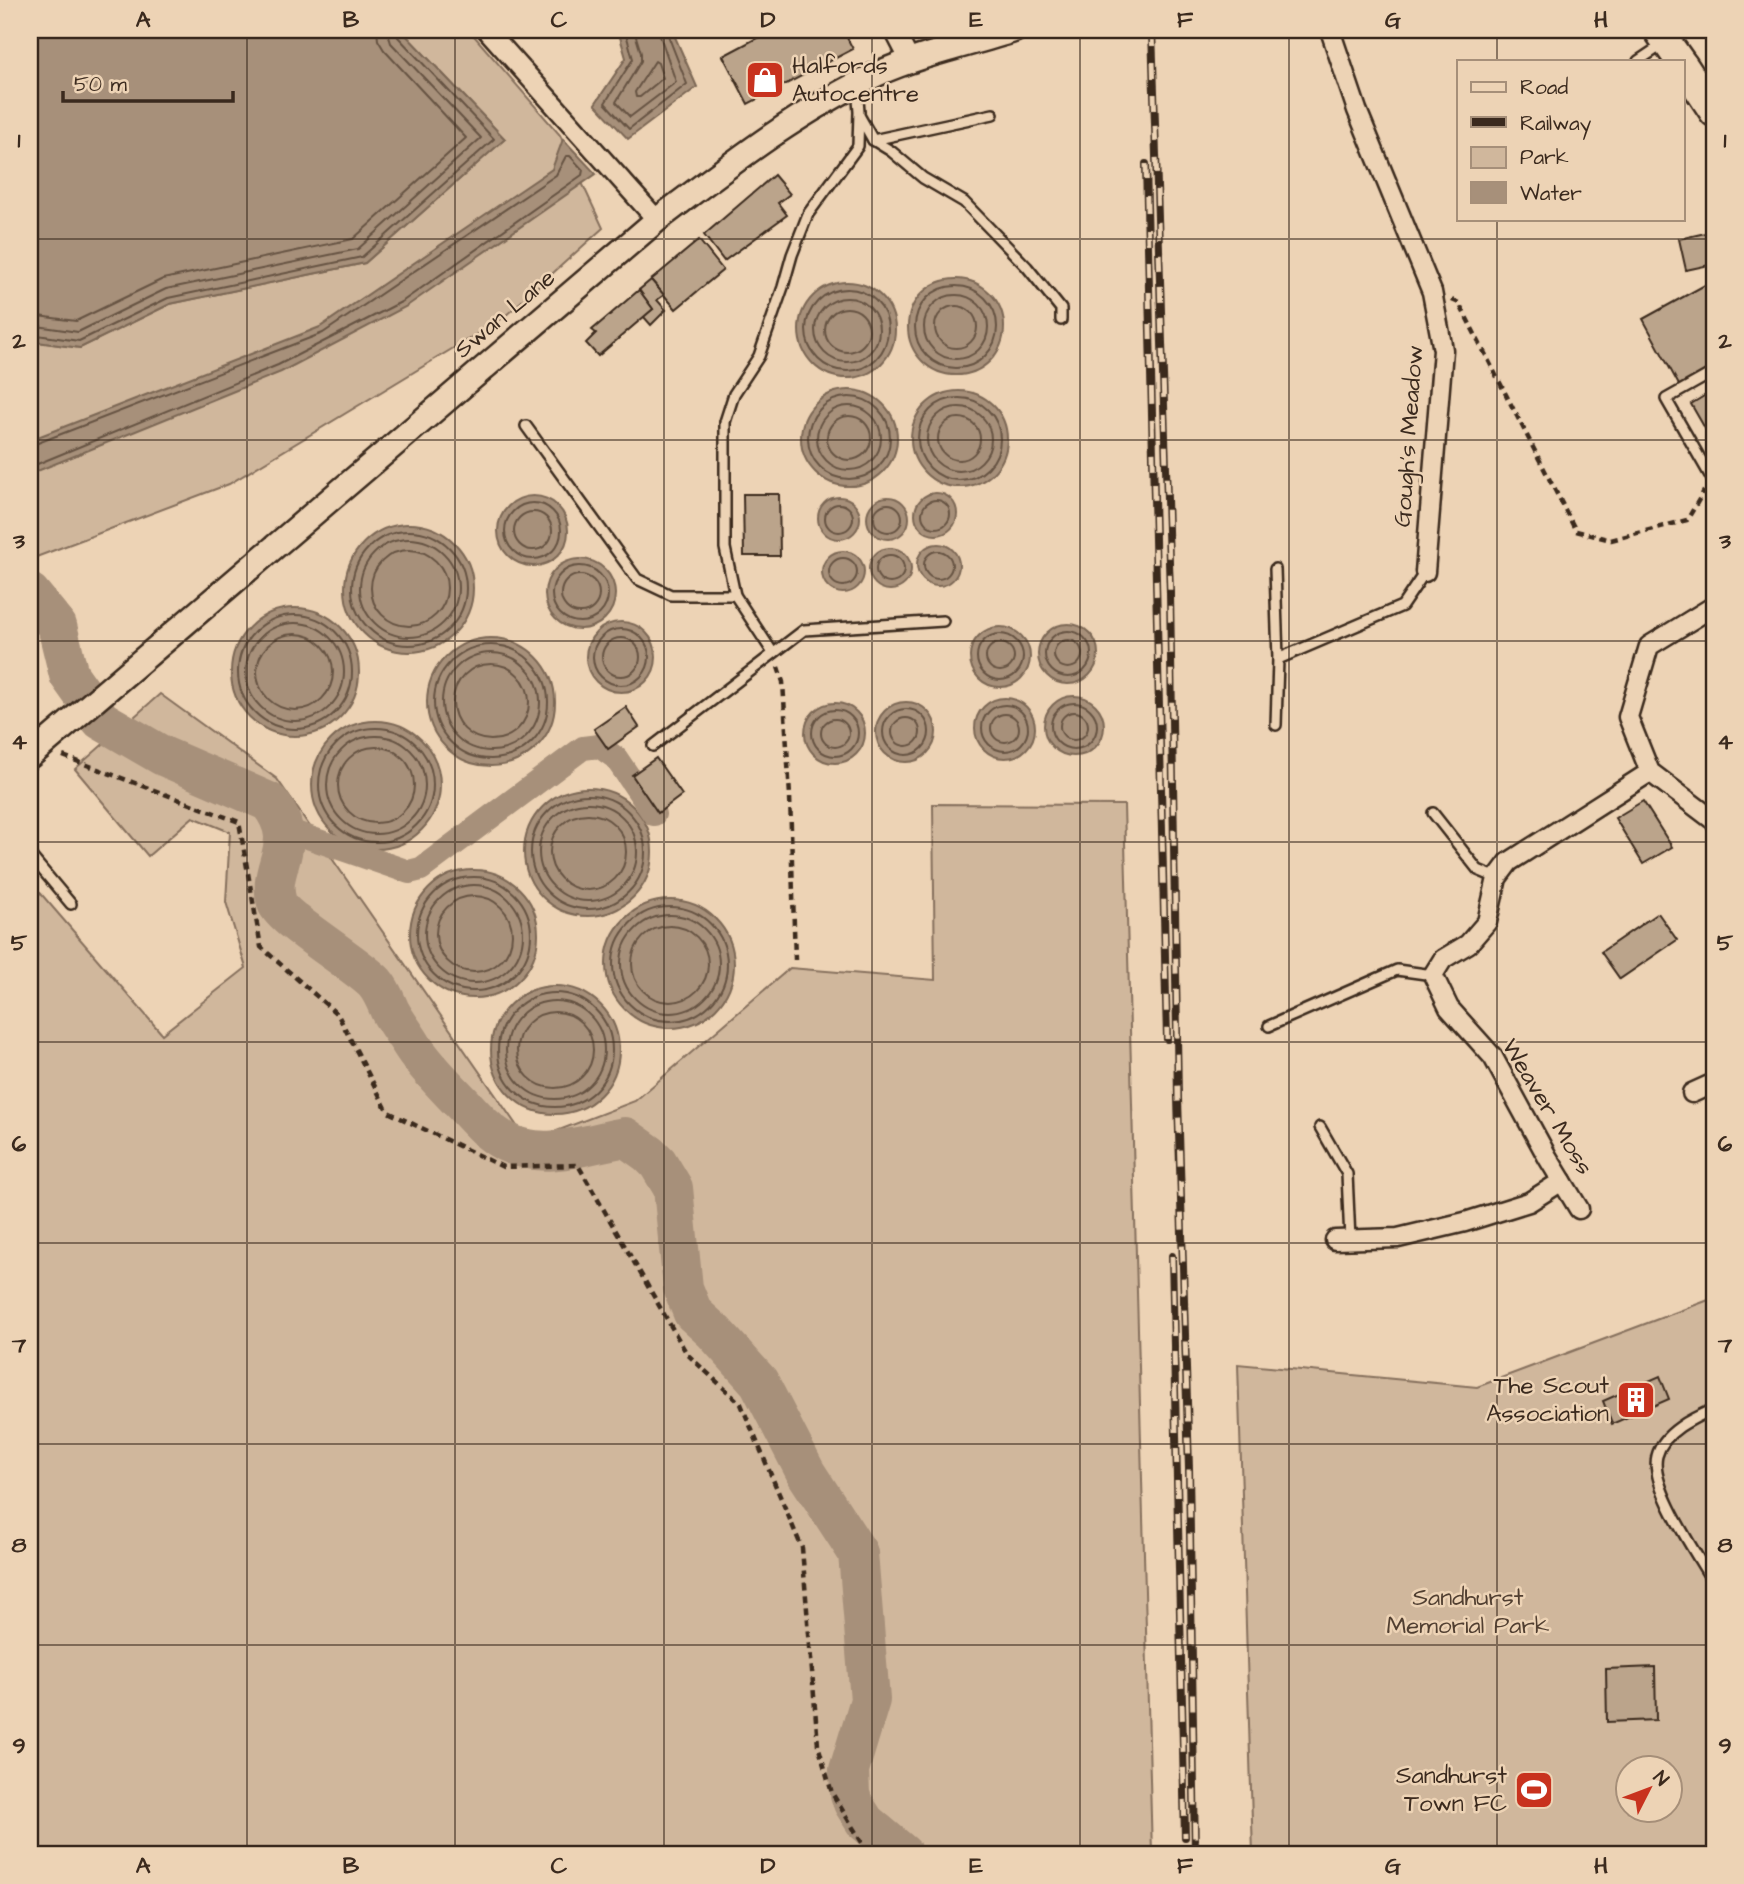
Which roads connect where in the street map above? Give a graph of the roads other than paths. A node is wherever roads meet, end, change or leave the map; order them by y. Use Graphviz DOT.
graph roads {
  1 [pos="487,30"];
  2 [pos="894,30"];
  3 [pos="1015,30"];
  4 [pos="1330,30"];
  5 [pos="1672,50"];
  6 [pos="1641,60"];
  7 [pos="910,61"];
  8 [pos="1684,68"];
  9 [pos="857,84"];
  10 [pos="1714,112"];
  11 [pos="993,114"];
  12 [pos="859,116"];
  13 [pos="873,140"];
  14 [pos="657,219"];
  15 [pos="1061,320"];
  16 [pos="1714,372"];
  17 [pos="526,426"];
  18 [pos="1712,479"];
  19 [pos="1275,569"];
  20 [pos="1425,572"];
  21 [pos="735,595"];
  22 [pos="1714,606"];
  23 [pos="943,621"];
  24 [pos="773,653"];
  25 [pos="1278,659"];
  26 [pos="1276,725"];
  27 [pos="653,746"];
  28 [pos="35,752"];
  29 [pos="1650,772"];
  30 [pos="1433,813"];
  31 [pos="1713,819"];
  32 [pos="30,855"];
  33 [pos="1497,878"];
  34 [pos="71,904"];
  35 [pos="1433,975"];
  36 [pos="1269,1026"];
  37 [pos="1714,1083"];
  38 [pos="1692,1093"];
  39 [pos="1320,1127"];
  40 [pos="1562,1181"];
  41 [pos="1579,1209"];
  42 [pos="1343,1240"];
  43 [pos="1714,1409"];
  44 [pos="1714,1584"];
  1 -- 14 [label="street"];
  2 -- 7 [label="street"];
  3 -- 7 [label="street, Swan Lane"];
  4 -- 20 [label="street, Gough's Meadow"];
  5 -- 6 [label="lane"];
  7 -- 9 [label="street, Swan Lane"];
  8 -- 10 [label="main road"];
  9 -- 12 [label="lane"];
  9 -- 14 [label="street, Swan Lane"];
  11 -- 13 [label="lane"];
  12 -- 13 [label="lane"];
  12 -- 21 [label="lane"];
  13 -- 15 [label="lane"];
  14 -- 28 [label="street, Swan Lane"];
  16 -- 18 [label="lane"];
  17 -- 21 [label="lane"];
  19 -- 25 [label="lane"];
  20 -- 25 [label="lane"];
  21 -- 24 [label="lane"];
  22 -- 29 [label="street"];
  23 -- 24 [label="lane"];
  24 -- 27 [label="lane"];
  25 -- 26 [label="lane"];
  29 -- 31 [label="street"];
  29 -- 33 [label="street"];
  30 -- 33 [label="lane"];
  32 -- 34 [label="lane"];
  33 -- 35 [label="street"];
  35 -- 36 [label="lane"];
  35 -- 40 [label="street, Weaver Moss"];
  37 -- 38 [label="street"];
  39 -- 42 [label="lane"];
  40 -- 41 [label="street, Weaver Moss"];
  40 -- 42 [label="street"];
  43 -- 44 [label="lane"];
}
